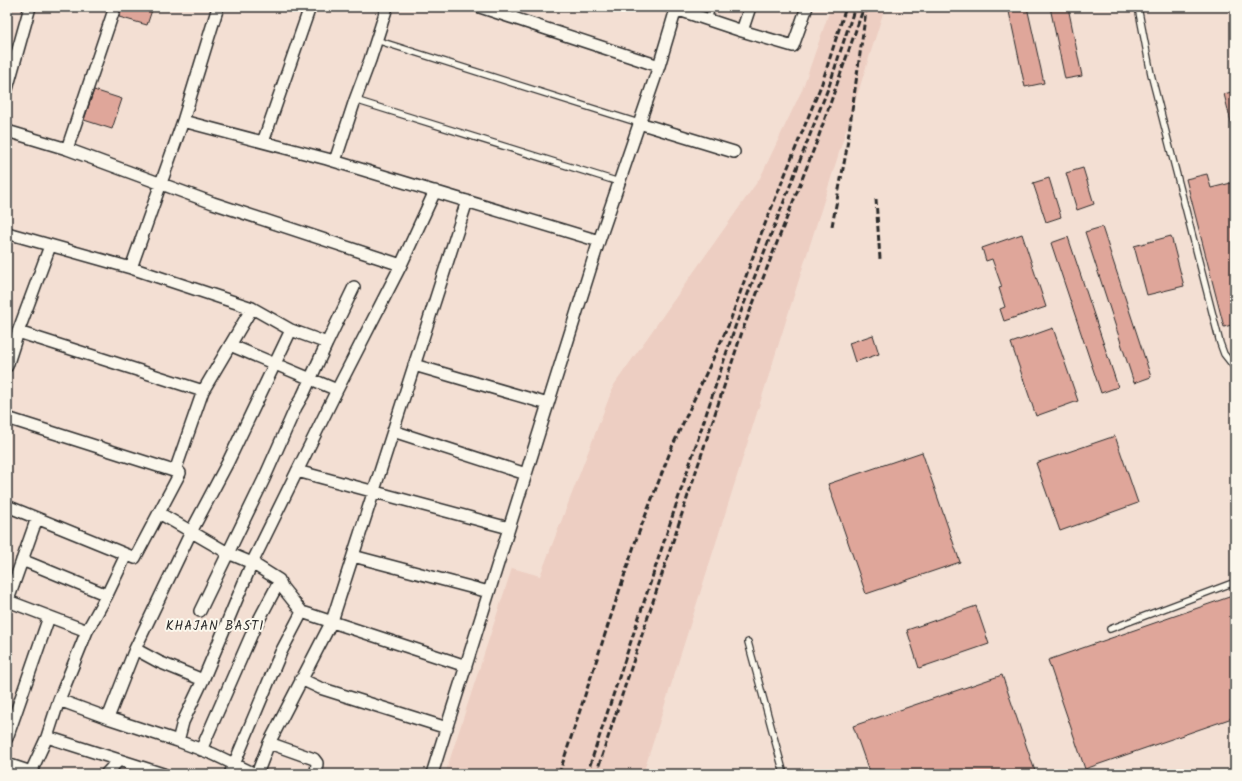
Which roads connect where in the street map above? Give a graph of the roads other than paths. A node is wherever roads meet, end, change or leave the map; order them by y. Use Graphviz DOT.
graph roads {
  1 [pos="30,7"];
  2 [pos="114,7"];
  3 [pos="218,7"];
  4 [pos="310,7"];
  5 [pos="387,7"];
  6 [pos="480,7"];
  7 [pos="712,7"];
  8 [pos="750,7"];
  9 [pos="807,7"];
  10 [pos="1138,7"];
  11 [pos="675,8"];
  12 [pos="708,20"];
  13 [pos="742,31"];
  14 [pos="376,40"];
  15 [pos="659,66"];
  16 [pos="7,89"];
  17 [pos="355,100"];
  18 [pos="183,121"];
  19 [pos="639,123"];
  20 [pos="7,131"];
  21 [pos="263,142"];
  22 [pos="67,149"];
  23 [pos="734,152"];
  24 [pos="335,161"];
  25 [pos="619,182"];
  26 [pos="161,183"];
  27 [pos="435,191"];
  28 [pos="467,201"];
  29 [pos="7,233"];
  30 [pos="599,241"];
  31 [pos="50,246"];
  32 [pos="401,265"];
  33 [pos="131,268"];
  34 [pos="354,287"];
  35 [pos="252,308"];
  36 [pos="291,330"];
  37 [pos="18,332"];
  38 [pos="327,343"];
  39 [pos="230,345"];
  40 [pos="275,363"];
  41 [pos="414,364"];
  42 [pos="7,366"];
  43 [pos="1235,368"];
  44 [pos="310,380"];
  45 [pos="336,390"];
  46 [pos="202,391"];
  47 [pos="548,404"];
  48 [pos="7,418"];
  49 [pos="393,432"];
  50 [pos="175,471"];
  51 [pos="297,471"];
  52 [pos="526,474"];
  53 [pos="373,491"];
  54 [pos="7,506"];
  55 [pos="159,513"];
  56 [pos="37,518"];
  57 [pos="509,528"];
  58 [pos="191,532"];
  59 [pos="228,553"];
  60 [pos="126,555"];
  61 [pos="353,556"];
  62 [pos="22,560"];
  63 [pos="252,563"];
  64 [pos="280,582"];
  65 [pos="1235,582"];
  66 [pos="489,592"];
  67 [pos="107,595"];
  68 [pos="7,602"];
  69 [pos="200,611"];
  70 [pos="302,612"];
  71 [pos="48,617"];
  72 [pos="332,622"];
  73 [pos="1110,629"];
  74 [pos="87,631"];
  75 [pos="748,642"];
  76 [pos="135,649"];
  77 [pos="466,666"];
  78 [pos="301,679"];
  79 [pos="202,680"];
  80 [pos="59,700"];
  81 [pos="108,718"];
  82 [pos="447,728"];
  83 [pos="47,737"];
  84 [pos="7,738"];
  85 [pos="178,741"];
  86 [pos="269,743"];
  87 [pos="201,750"];
  88 [pos="118,760"];
  89 [pos="7,764"];
  90 [pos="232,769"];
  91 [pos="31,773"];
  92 [pos="106,774"];
  93 [pos="163,774"];
  94 [pos="256,774"];
  95 [pos="316,774"];
  96 [pos="432,774"];
  97 [pos="784,774"];
  1 -- 16 [label="street"];
  2 -- 22 [label="street"];
  3 -- 18 [label="street"];
  4 -- 21 [label="street"];
  5 -- 14 [label="street"];
  6 -- 15 [label="street"];
  7 -- 12 [label="lane"];
  8 -- 13 [label="street"];
  9 -- 13 [label="street"];
  10 -- 43 [label="lane"];
  11 -- 12 [label="street"];
  11 -- 15 [label="street"];
  12 -- 13 [label="street"];
  14 -- 17 [label="street"];
  14 -- 19 [label="lane"];
  15 -- 19 [label="street"];
  17 -- 24 [label="street"];
  17 -- 25 [label="lane"];
  18 -- 21 [label="street"];
  18 -- 26 [label="street"];
  19 -- 23 [label="street"];
  19 -- 25 [label="street"];
  20 -- 22 [label="street"];
  21 -- 24 [label="street"];
  22 -- 26 [label="street"];
  24 -- 27 [label="street"];
  25 -- 30 [label="street"];
  26 -- 32 [label="street"];
  26 -- 33 [label="street"];
  27 -- 28 [label="street"];
  27 -- 32 [label="street"];
  28 -- 30 [label="street"];
  28 -- 41 [label="street"];
  29 -- 31 [label="street"];
  30 -- 47 [label="street"];
  31 -- 33 [label="street"];
  31 -- 37 [label="street"];
  32 -- 45 [label="street"];
  33 -- 35 [label="street"];
  34 -- 38 [label="street"];
  35 -- 36 [label="street"];
  35 -- 39 [label="street"];
  36 -- 38 [label="street"];
  36 -- 40 [label="street"];
  37 -- 42 [label="street"];
  37 -- 46 [label="street"];
  38 -- 44 [label="street"];
  39 -- 40 [label="street"];
  39 -- 46 [label="street"];
  40 -- 44 [label="street"];
  40 -- 58 [label="street"];
  41 -- 47 [label="street"];
  41 -- 49 [label="street"];
  44 -- 45 [label="street"];
  44 -- 59 [label="street"];
  45 -- 51 [label="street"];
  46 -- 50 [label="street"];
  47 -- 52 [label="street"];
  48 -- 50 [label="street"];
  49 -- 52 [label="street"];
  49 -- 53 [label="street"];
  50 -- 55 [label="street"];
  51 -- 53 [label="street"];
  51 -- 63 [label="street"];
  52 -- 57 [label="street"];
  53 -- 57 [label="street"];
  53 -- 61 [label="street"];
  54 -- 56 [label="street"];
  55 -- 58 [label="street"];
  55 -- 60 [label="street"];
  56 -- 60 [label="street"];
  56 -- 62 [label="street"];
  57 -- 66 [label="street"];
  58 -- 59 [label="street"];
  58 -- 76 [label="street"];
  59 -- 63 [label="street"];
  59 -- 69 [label="street"];
  60 -- 67 [label="street"];
  61 -- 66 [label="street"];
  61 -- 72 [label="street"];
  62 -- 67 [label="street"];
  62 -- 68 [label="street"];
  63 -- 64 [label="street"];
  63 -- 79 [label="street"];
  64 -- 70 [label="street"];
  64 -- 87 [label="street"];
  65 -- 73 [label="lane"];
  66 -- 77 [label="street"];
  67 -- 74 [label="street"];
  68 -- 71 [label="street"];
  70 -- 72 [label="street"];
  70 -- 90 [label="street"];
  71 -- 74 [label="street"];
  71 -- 84 [label="street"];
  72 -- 77 [label="street"];
  72 -- 78 [label="street"];
  74 -- 80 [label="street"];
  75 -- 97 [label="lane"];
  76 -- 79 [label="street"];
  76 -- 81 [label="street"];
  77 -- 82 [label="street"];
  78 -- 82 [label="street"];
  78 -- 86 [label="street"];
  79 -- 85 [label="street"];
  80 -- 81 [label="street"];
  80 -- 83 [label="street"];
  81 -- 85 [label="street"];
  82 -- 96 [label="street"];
  83 -- 88 [label="street"];
  83 -- 91 [label="street"];
  85 -- 87 [label="street"];
  86 -- 94 [label="street"];
  86 -- 95 [label="street"];
  87 -- 90 [label="street"];
  88 -- 92 [label="street"];
  88 -- 93 [label="street"];
  89 -- 91 [label="street"];
  90 -- 94 [label="street"];
}
